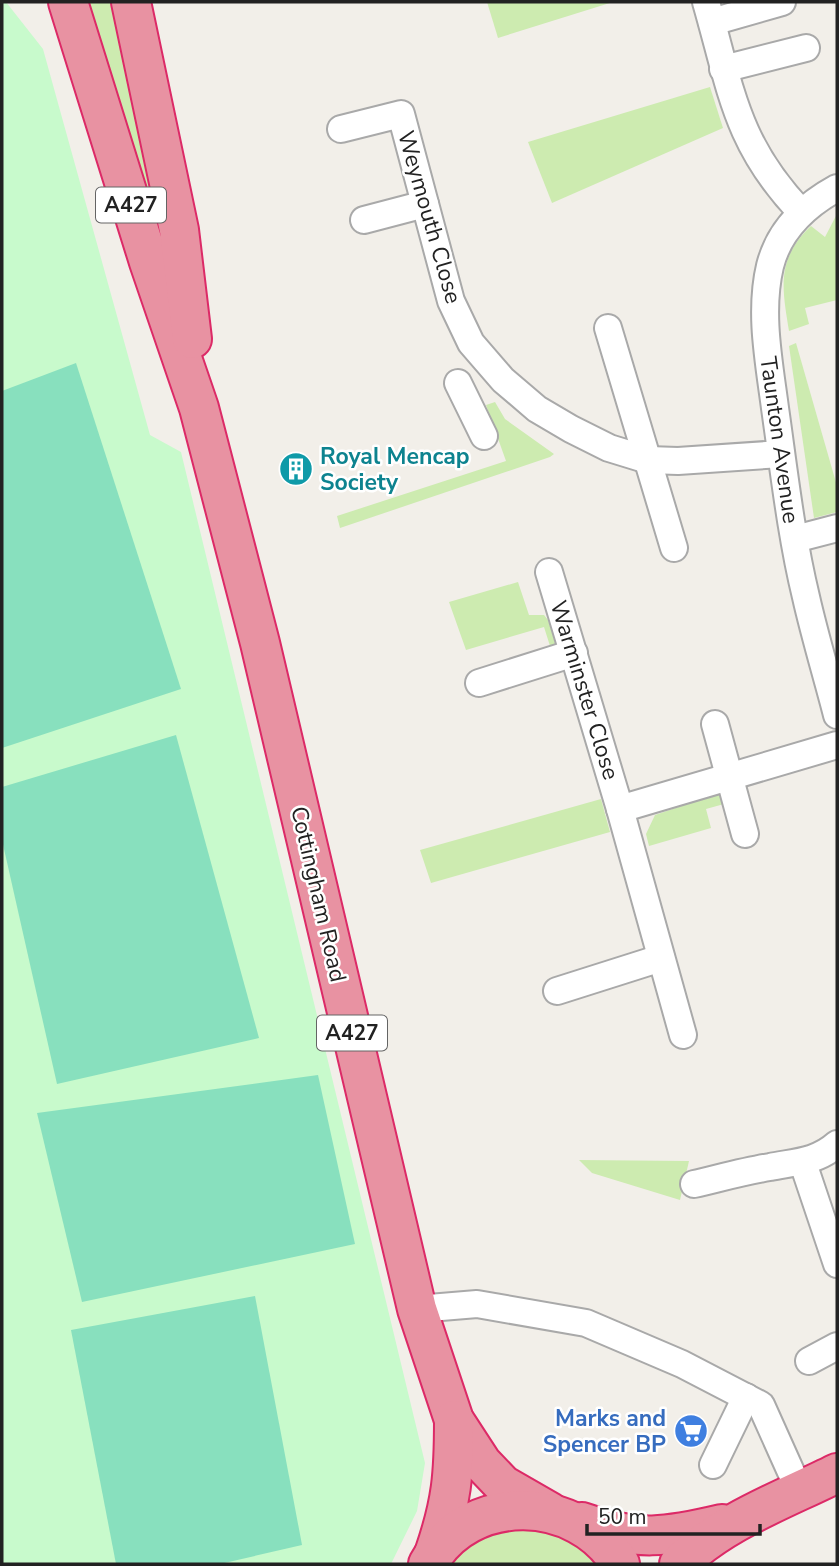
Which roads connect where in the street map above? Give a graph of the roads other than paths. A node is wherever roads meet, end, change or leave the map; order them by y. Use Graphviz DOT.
graph roads {
  1 [pos="68,2"];
  2 [pos="131,2"];
  3 [pos="782,2"];
  4 [pos="709,12"];
  5 [pos="806,48"];
  6 [pos="723,69"];
  7 [pos="341,129"];
  8 [pos="837,188"];
  9 [pos="425,204"];
  10 [pos="801,212"];
  11 [pos="364,220"];
  12 [pos="608,328"];
  13 [pos="503,380"];
  14 [pos="458,383"];
  15 [pos="199,408"];
  16 [pos="471,409"];
  17 [pos="484,436"];
  18 [pos="782,454"];
  19 [pos="647,459"];
  20 [pos="837,528"];
  21 [pos="795,539"];
  22 [pos="674,548"];
  23 [pos="549,572"];
  24 [pos="574,653"];
  25 [pos="479,683"];
  26 [pos="837,716"];
  27 [pos="715,724"];
  28 [pos="837,746"];
  29 [pos="729,777"];
  30 [pos="620,809"];
  31 [pos="745,834"];
  32 [pos="661,958"];
  33 [pos="556,991"];
  34 [pos="682,1035"];
  35 [pos="837,1144"];
  36 [pos="803,1163"];
  37 [pos="694,1184"];
  38 [pos="837,1264"];
  39 [pos="417,1309"];
  40 [pos="837,1346"];
  41 [pos="809,1361"];
  42 [pos="746,1396"];
  43 [pos="454,1420"];
  44 [pos="713,1465"];
  45 [pos="837,1474"];
  46 [pos="800,1492"];
  47 [pos="558,1514"];
  48 [pos="737,1521"];
  49 [pos="431,1559"];
  50 [pos="620,1564"];
  51 [pos="679,1564"];
  1 -- 15 [label="highway, Cottingham Road / A427"];
  2 -- 15 [label="highway, Cottingham Road / A427"];
  3 -- 4 [label="street"];
  4 -- 6 [label="street"];
  5 -- 6 [label="street"];
  6 -- 10 [label="street"];
  7 -- 9 [label="street, Weymouth Close"];
  8 -- 10 [label="street, Taunton Avenue"];
  9 -- 11 [label="street"];
  9 -- 13 [label="street, Weymouth Close"];
  10 -- 18 [label="street, Taunton Avenue"];
  12 -- 19 [label="street"];
  13 -- 16 [label="street"];
  13 -- 19 [label="street, Weymouth Close"];
  14 -- 16 [label="street"];
  15 -- 39 [label="highway, Cottingham Road / A427"];
  16 -- 17 [label="street"];
  18 -- 19 [label="street, Weymouth Close"];
  18 -- 21 [label="street, Taunton Avenue"];
  19 -- 22 [label="street"];
  20 -- 21 [label="street"];
  21 -- 26 [label="street, Taunton Avenue"];
  23 -- 24 [label="street, Warminster Close"];
  24 -- 25 [label="street"];
  24 -- 30 [label="street, Warminster Close"];
  27 -- 29 [label="street"];
  28 -- 29 [label="street, Warminster Close"];
  29 -- 30 [label="street, Warminster Close"];
  29 -- 31 [label="street"];
  30 -- 32 [label="street, Warminster Close"];
  32 -- 33 [label="street"];
  32 -- 34 [label="street, Warminster Close"];
  35 -- 36 [label="street"];
  36 -- 37 [label="street"];
  36 -- 38 [label="street"];
  39 -- 42 [label="street"];
  39 -- 43 [label="highway, Cottingham Road / A427"];
  40 -- 41 [label="street"];
  42 -- 44 [label="street"];
  42 -- 46 [label="street"];
  43 -- 47 [label="highway, Cottingham Road / A427"];
  43 -- 49 [label="highway, Cottingham Road / A427"];
  45 -- 46 [label="highway"];
  46 -- 48 [label="highway"];
  47 -- 48 [label="highway"];
  47 -- 49 [label="highway"];
  47 -- 50 [label="highway"];
  48 -- 51 [label="highway"];
}
